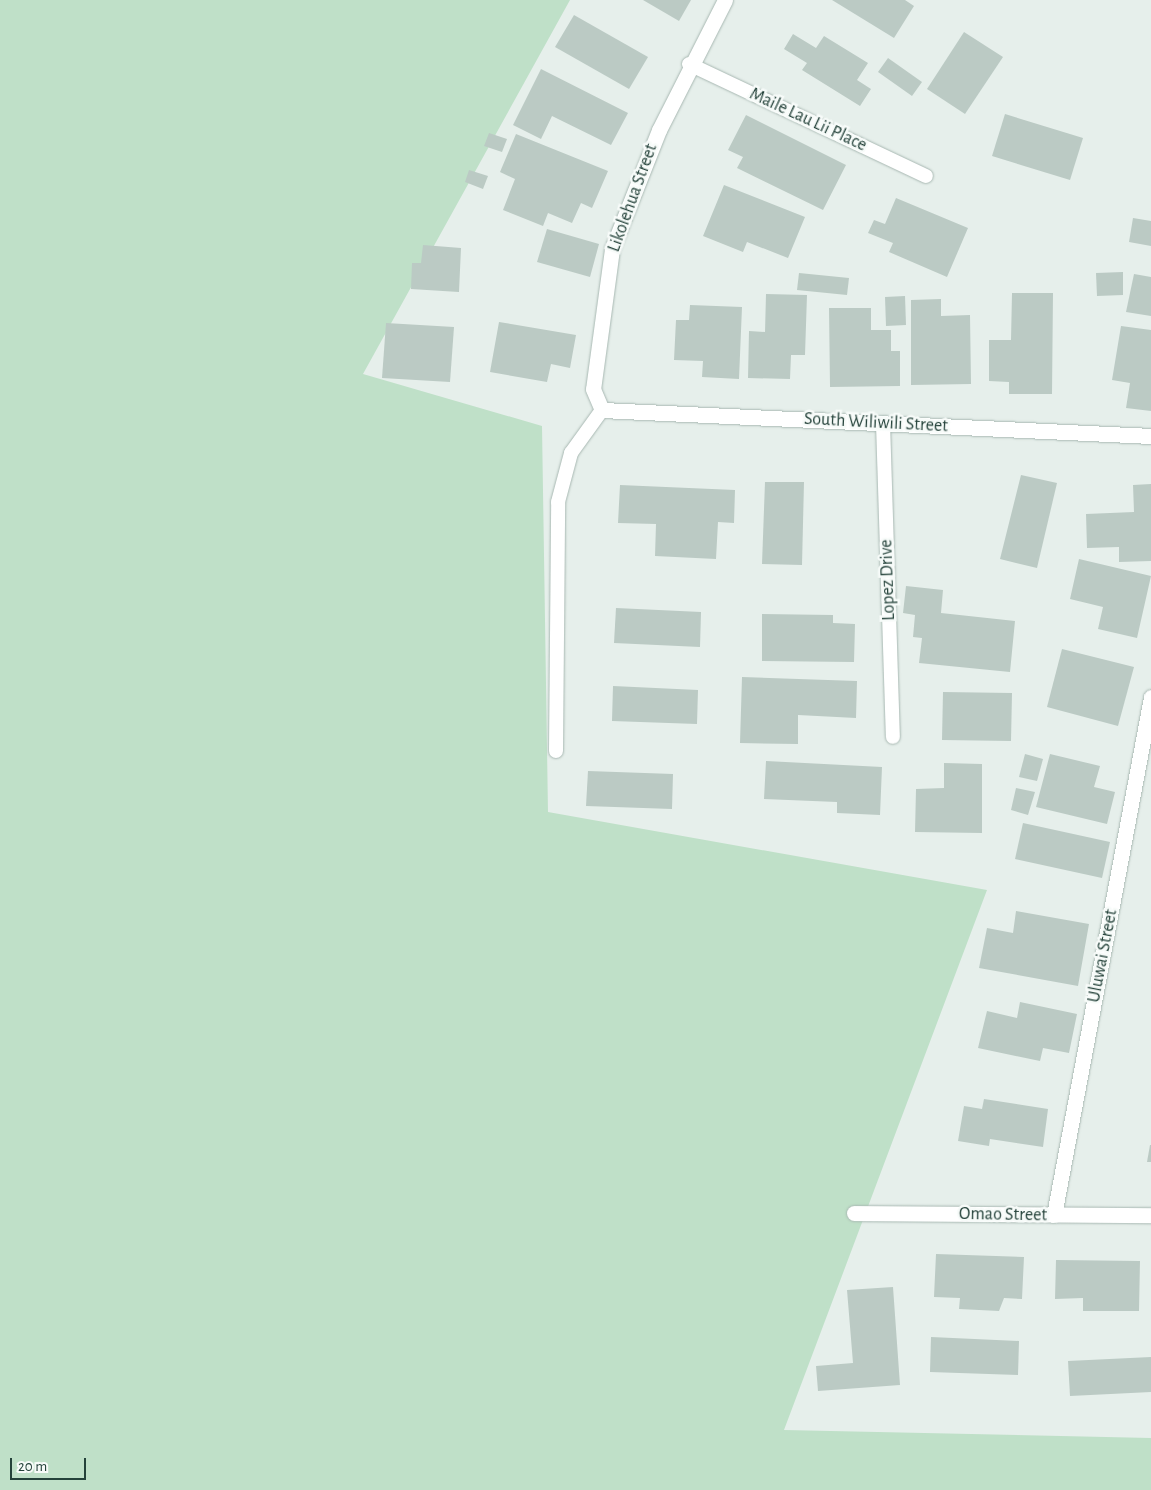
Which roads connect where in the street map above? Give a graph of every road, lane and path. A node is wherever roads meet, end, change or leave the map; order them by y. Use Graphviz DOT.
graph roads {
  1 [pos="725,0"];
  2 [pos="689,64"];
  3 [pos="926,176"];
  4 [pos="602,410"];
  5 [pos="883,423"];
  6 [pos="1151,436"];
  7 [pos="1151,698"];
  8 [pos="893,737"];
  9 [pos="556,751"];
  10 [pos="854,1213"];
  11 [pos="1054,1215"];
  12 [pos="1151,1215"];
  1 -- 2 [label="street, Likolehua Street"];
  2 -- 3 [label="lane, Maile Lau Lii Place"];
  2 -- 4 [label="street, Likolehua Street"];
  4 -- 5 [label="street, South Wiliwili Street"];
  4 -- 9 [label="lane"];
  5 -- 6 [label="street, South Wiliwili Street"];
  5 -- 8 [label="lane, Lopez Drive"];
  7 -- 11 [label="street, Uluwai Street"];
  10 -- 11 [label="street, Omao Street"];
  11 -- 12 [label="street, Omao Street"];
}
